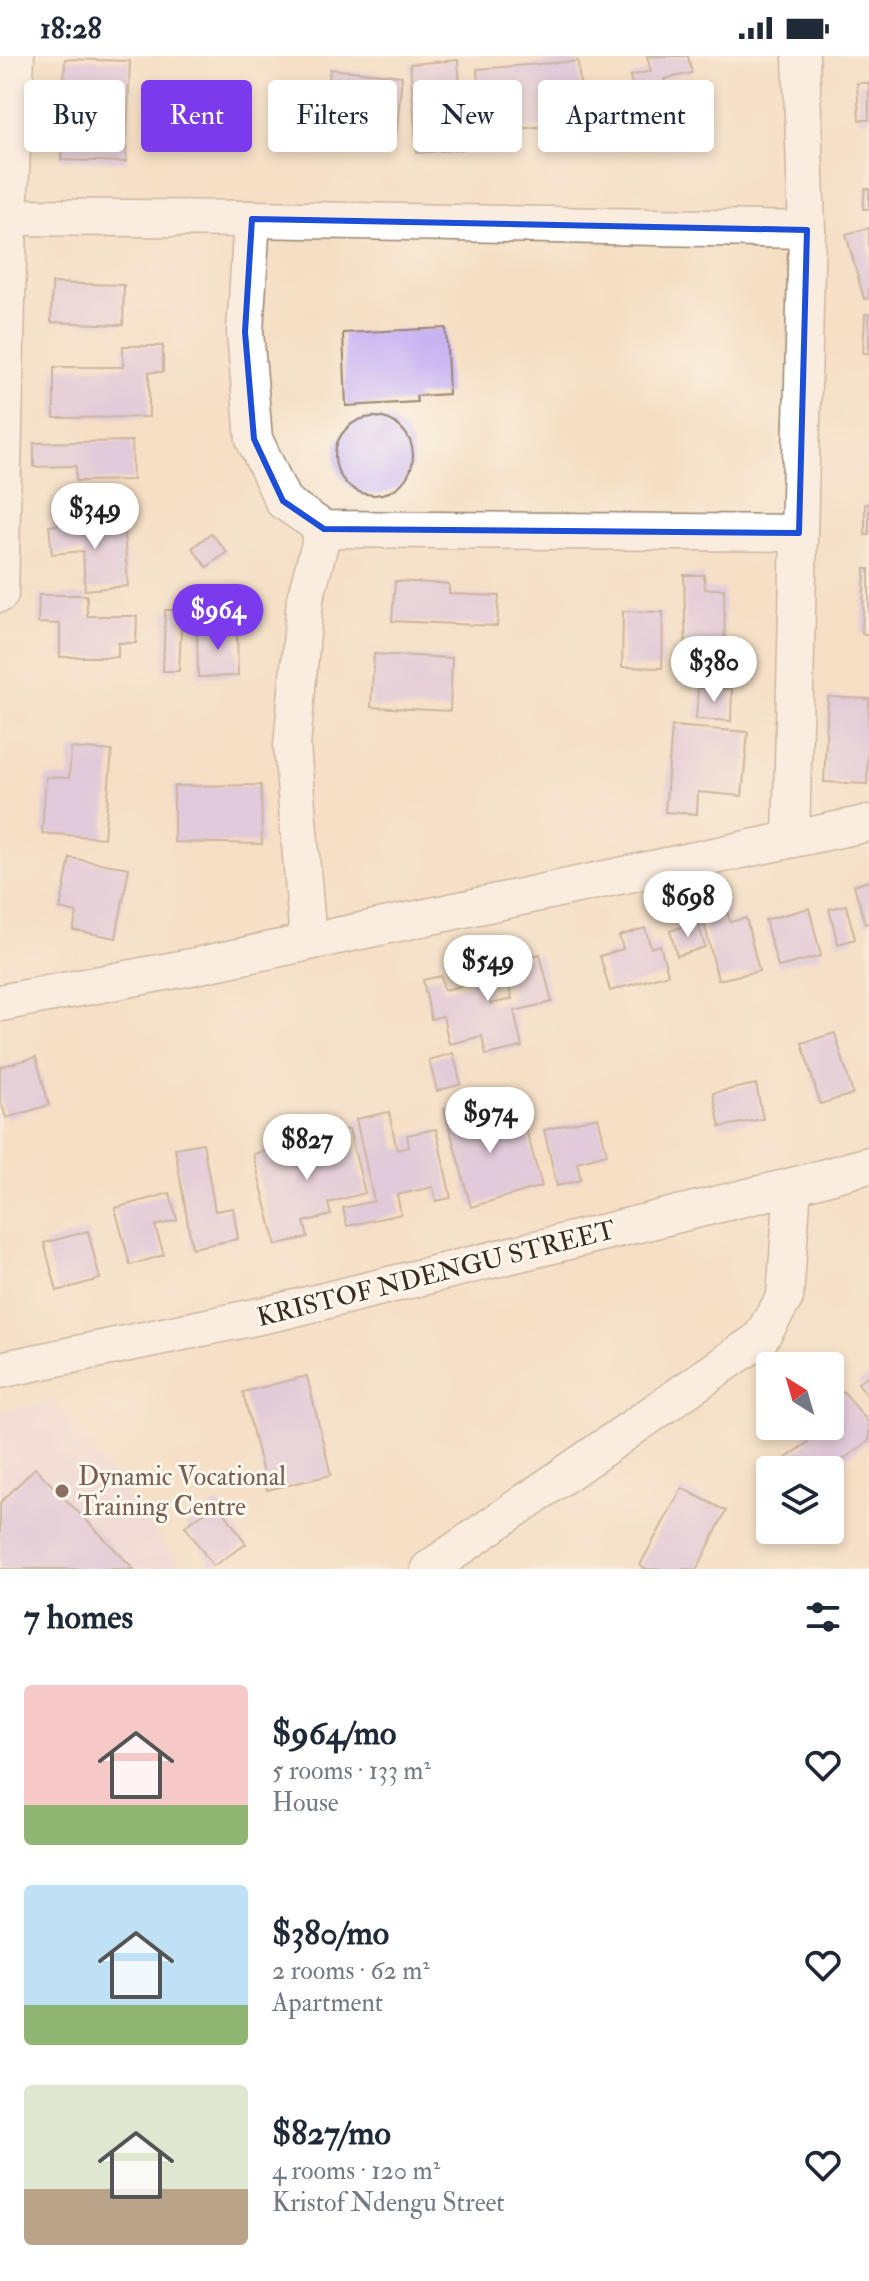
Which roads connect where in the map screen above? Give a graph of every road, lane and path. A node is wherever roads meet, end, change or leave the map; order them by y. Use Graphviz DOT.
graph roads {
  1 [pos="16,56"];
  2 [pos="801,56"];
  3 [pos="9,217"];
  4 [pos="252,219"];
  5 [pos="807,230"];
  6 [pos="324,529"];
  7 [pos="799,533"];
  8 [pos="0,594"];
  9 [pos="869,823"];
  10 [pos="791,839"];
  11 [pos="308,941"];
  12 [pos="0,1003"];
  13 [pos="869,1165"];
  14 [pos="793,1186"];
  15 [pos="0,1370"];
  16 [pos="429,1569"];
  1 -- 3 [label="street"];
  2 -- 5 [label="street"];
  3 -- 4 [label="street"];
  3 -- 8 [label="street"];
  4 -- 5 [label="street"];
  4 -- 6 [label="street"];
  5 -- 7 [label="street"];
  6 -- 7 [label="street"];
  6 -- 11 [label="street"];
  7 -- 10 [label="street"];
  9 -- 10 [label="street"];
  10 -- 11 [label="street"];
  11 -- 12 [label="street"];
  13 -- 14 [label="street, KRISTOF NDENGU STREET"];
  14 -- 15 [label="street, KRISTOF NDENGU STREET"];
  14 -- 16 [label="street"];
}
